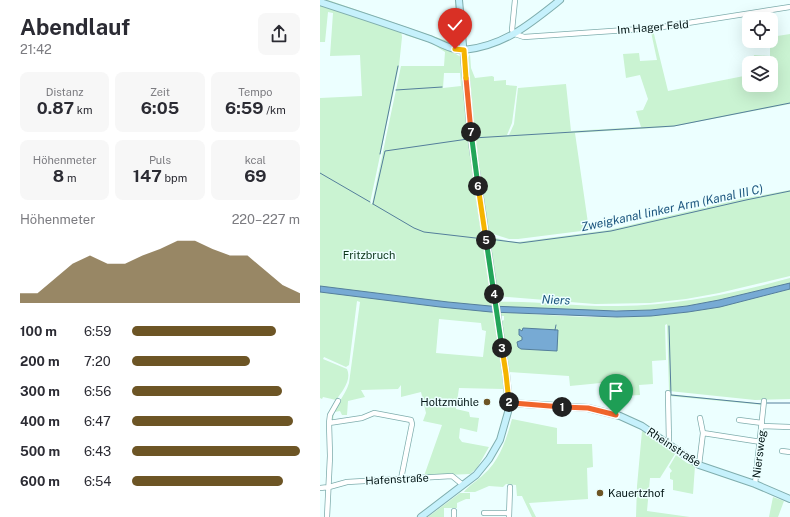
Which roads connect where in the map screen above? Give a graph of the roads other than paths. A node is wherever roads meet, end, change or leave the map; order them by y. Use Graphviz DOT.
graph roads {
  1 [pos="459,0"];
  2 [pos="515,0"];
  3 [pos="560,0"];
  4 [pos="320,2"];
  5 [pos="790,7"];
  6 [pos="515,34"];
  7 [pos="464,50"];
  8 [pos="668,393"];
  9 [pos="338,400"];
  10 [pos="764,401"];
  11 [pos="509,403"];
  12 [pos="700,418"];
  13 [pos="739,420"];
  14 [pos="329,423"];
  15 [pos="762,425"];
  16 [pos="790,427"];
  17 [pos="703,433"];
  18 [pos="761,442"];
  19 [pos="669,443"];
  20 [pos="782,451"];
  21 [pos="790,452"];
  22 [pos="699,465"];
  23 [pos="401,479"];
  24 [pos="755,484"];
  25 [pos="463,485"];
  26 [pos="329,487"];
  27 [pos="510,487"];
  28 [pos="320,488"];
  29 [pos="790,498"];
  30 [pos="454,511"];
  31 [pos="484,513"];
  32 [pos="509,515"];
  33 [pos="327,517"];
  34 [pos="421,517"];
  35 [pos="454,517"];
  1 -- 7 [label="main road"];
  2 -- 6 [label="street"];
  3 -- 6 [label="main road"];
  4 -- 7 [label="main road"];
  5 -- 6 [label="street, Im Hager Feld"];
  6 -- 7 [label="main road"];
  7 -- 11 [label="main road"];
  8 -- 19 [label="street"];
  9 -- 14 [label="street"];
  10 -- 15 [label="street, Niersweg"];
  11 -- 19 [label="main road, Rheinstraße"];
  11 -- 25 [label="main road"];
  12 -- 17 [label="street"];
  13 -- 15 [label="street, Niersweg"];
  14 -- 23 [label="street"];
  14 -- 26 [label="street"];
  15 -- 16 [label="street"];
  15 -- 18 [label="street, Niersweg"];
  17 -- 18 [label="street"];
  17 -- 22 [label="street"];
  18 -- 24 [label="street, Niersweg"];
  19 -- 22 [label="main road, Rheinstraße"];
  20 -- 21 [label="street"];
  22 -- 24 [label="main road, Rheinstraße"];
  23 -- 25 [label="street, Hafenstraße"];
  23 -- 26 [label="street, Hafenstraße"];
  24 -- 29 [label="main road, Rheinstraße"];
  25 -- 34 [label="main road"];
  26 -- 28 [label="street, Hafenstraße"];
  26 -- 33 [label="street"];
  27 -- 32 [label="street"];
  30 -- 35 [label="street"];
  31 -- 32 [label="street"];
}
